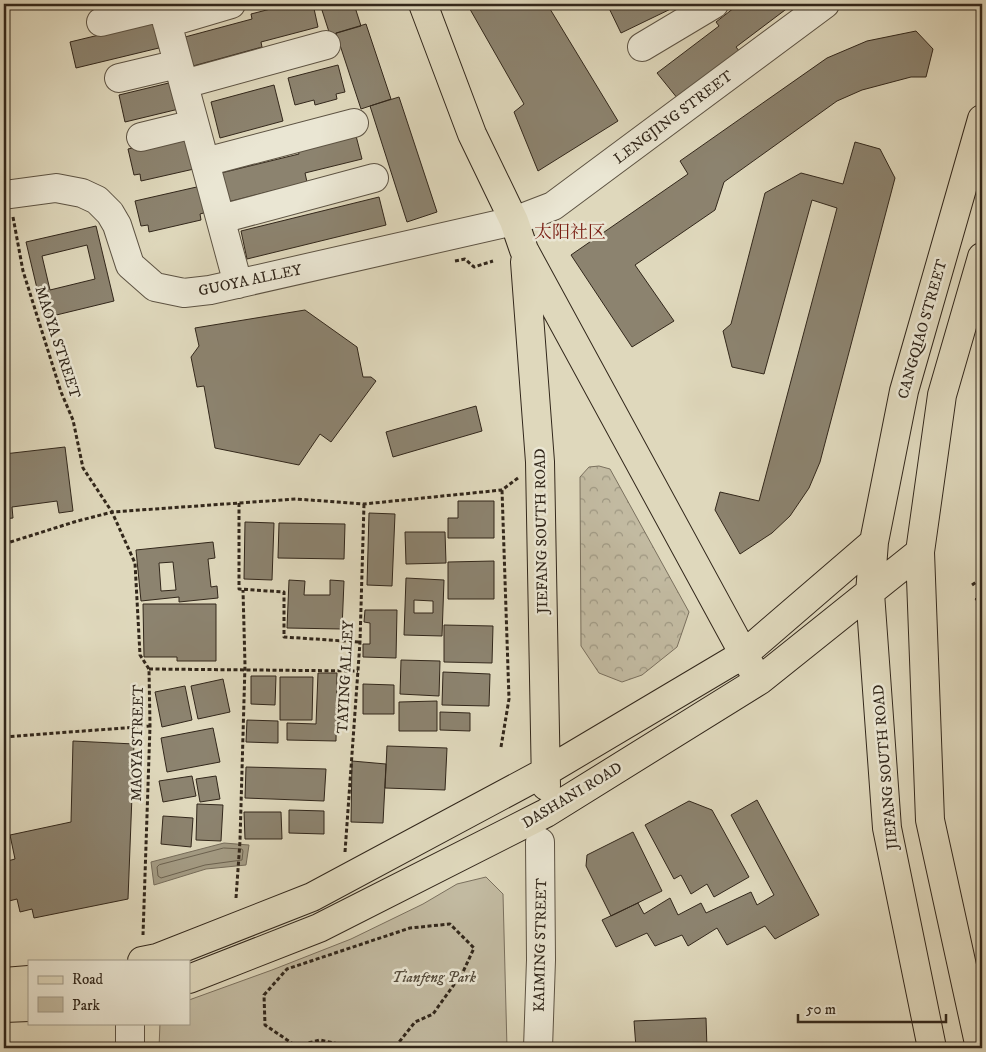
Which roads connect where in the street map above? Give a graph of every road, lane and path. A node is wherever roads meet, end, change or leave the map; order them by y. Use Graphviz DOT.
graph roads {
  1 [pos="230,4"];
  2 [pos="423,4"];
  3 [pos="714,4"];
  4 [pos="826,4"];
  5 [pos="164,11"];
  6 [pos="795,13"];
  7 [pos="101,22"];
  8 [pos="326,45"];
  9 [pos="642,47"];
  10 [pos="181,74"];
  11 [pos="119,78"];
  12 [pos="982,119"];
  13 [pos="354,123"];
  14 [pos="194,124"];
  15 [pos="141,137"];
  16 [pos="205,162"];
  17 [pos="374,178"];
  18 [pos="8,207"];
  19 [pos="221,219"];
  20 [pos="514,221"];
  21 [pos="524,250"];
  22 [pos="982,256"];
  23 [pos="238,284"];
  24 [pos="540,462"];
  25 [pos="502,490"];
  26 [pos="239,503"];
  27 [pos="364,504"];
  28 [pos="112,512"];
  29 [pos="874,542"];
  30 [pos="4,544"];
  31 [pos="920,552"];
  32 [pos="982,578"];
  33 [pos="972,585"];
  34 [pos="243,590"];
  35 [pos="870,593"];
  36 [pos="360,642"];
  37 [pos="744,654"];
  38 [pos="149,669"];
  39 [pos="244,671"];
  40 [pos="358,671"];
  41 [pos="760,680"];
  42 [pos="150,726"];
  43 [pos="4,737"];
  44 [pos="501,747"];
  45 [pos="547,771"];
  46 [pos="546,813"];
  47 [pos="540,842"];
  48 [pos="345,852"];
  49 [pos="236,898"];
  50 [pos="149,953"];
  51 [pos="190,979"];
  52 [pos="28,980"];
  53 [pos="4,982"];
  54 [pos="28,1007"];
  55 [pos="4,1008"];
  56 [pos="130,1024"];
  57 [pos="130,1048"];
  58 [pos="357,1048"];
  59 [pos="387,1048"];
  60 [pos="538,1048"];
  61 [pos="932,1048"];
  62 [pos="980,1048"];
  1 -- 5 [label="street"];
  2 -- 20 [label="main road, JIEFANG SOUTH ROAD"];
  3 -- 9 [label="street"];
  4 -- 6 [label="street, LENGJING STREET"];
  5 -- 7 [label="street"];
  5 -- 10 [label="street"];
  6 -- 20 [label="street, LENGJING STREET"];
  8 -- 10 [label="street"];
  10 -- 11 [label="street"];
  10 -- 14 [label="street"];
  12 -- 29 [label="main road, CANGQIAO STREET"];
  13 -- 16 [label="street"];
  14 -- 15 [label="street"];
  14 -- 16 [label="street"];
  16 -- 19 [label="street"];
  17 -- 19 [label="street"];
  18 -- 23 [label="street, GUOYA ALLEY"];
  18 -- 28 [label="path, MAOYA STREET"];
  19 -- 23 [label="street"];
  20 -- 21 [label="main road, JIEFANG SOUTH ROAD"];
  20 -- 23 [label="street, GUOYA ALLEY"];
  21 -- 24 [label="main road, JIEFANG SOUTH ROAD"];
  21 -- 37 [label="main road, JIEFANG SOUTH ROAD"];
  22 -- 31 [label="main road"];
  24 -- 25 [label="path"];
  24 -- 45 [label="main road, JIEFANG SOUTH ROAD"];
  25 -- 27 [label="path"];
  25 -- 44 [label="path"];
  26 -- 27 [label="path"];
  26 -- 28 [label="path"];
  26 -- 34 [label="path"];
  27 -- 36 [label="path, TAYING ALLEY"];
  28 -- 30 [label="path"];
  28 -- 38 [label="path, MAOYA STREET"];
  29 -- 35 [label="main road, JIEFANG SOUTH ROAD"];
  29 -- 37 [label="main road"];
  31 -- 35 [label="main road, DASHANI ROAD"];
  31 -- 62 [label="main road"];
  32 -- 33 [label="path"];
  34 -- 36 [label="path"];
  34 -- 39 [label="path"];
  35 -- 41 [label="main road, DASHANI ROAD"];
  35 -- 61 [label="main road, JIEFANG SOUTH ROAD"];
  36 -- 40 [label="path, TAYING ALLEY"];
  37 -- 41 [label="main road, JIEFANG SOUTH ROAD"];
  37 -- 45 [label="main road"];
  38 -- 39 [label="path"];
  38 -- 42 [label="path, MAOYA STREET"];
  39 -- 40 [label="path"];
  39 -- 49 [label="path"];
  40 -- 48 [label="path, TAYING ALLEY"];
  41 -- 46 [label="main road, DASHANI ROAD"];
  42 -- 43 [label="path"];
  42 -- 50 [label="path, MAOYA STREET"];
  45 -- 46 [label="main road, JIEFANG SOUTH ROAD"];
  45 -- 50 [label="main road"];
  46 -- 51 [label="main road, DASHANI ROAD"];
  47 -- 60 [label="street, KAIMING STREET"];
  52 -- 53 [label="main road"];
  54 -- 55 [label="main road"];
  56 -- 57 [label="street"];
  58 -- 59 [label="path"];
}
